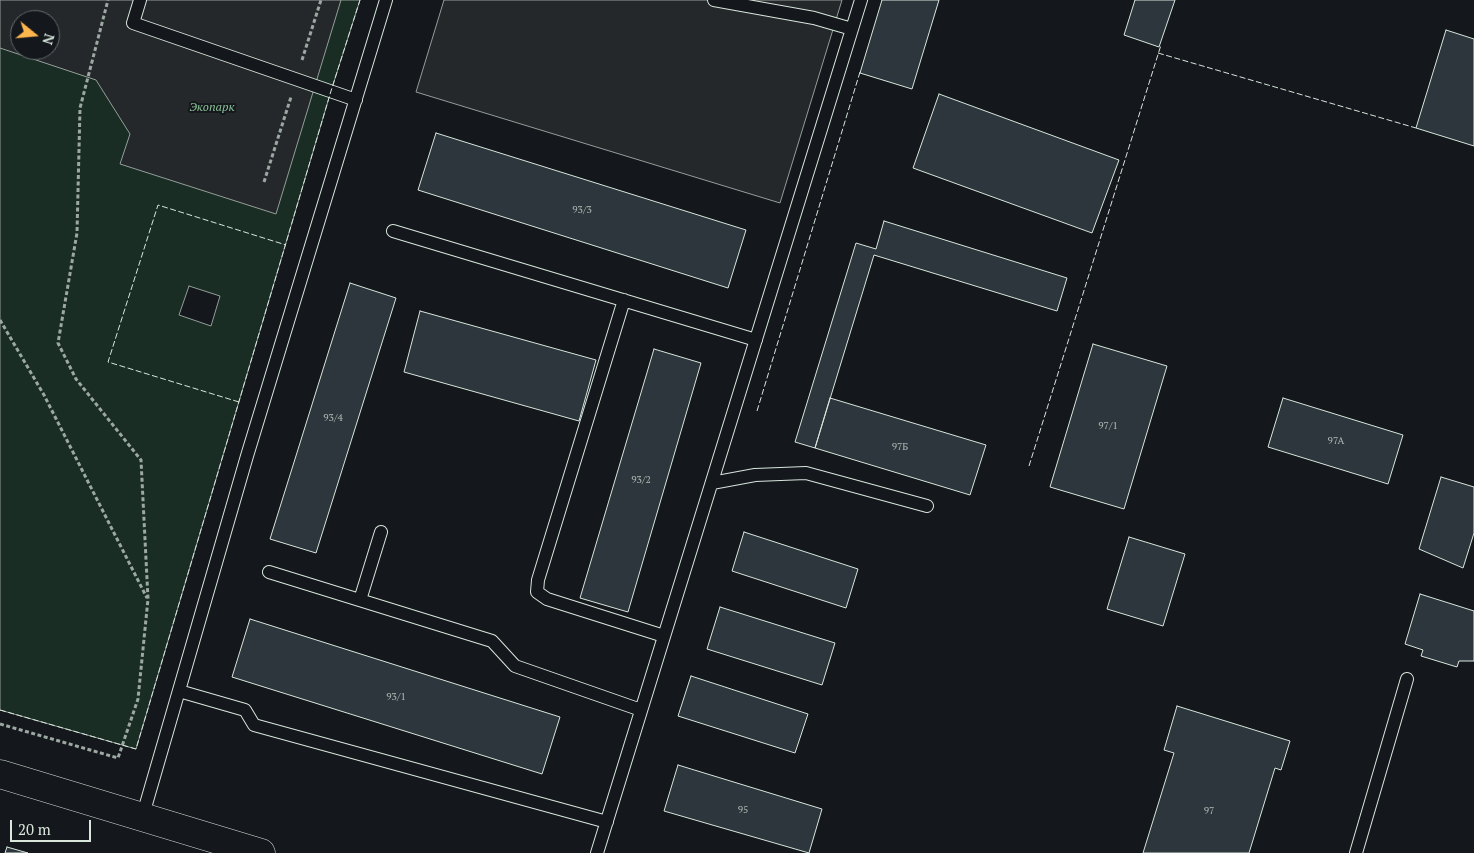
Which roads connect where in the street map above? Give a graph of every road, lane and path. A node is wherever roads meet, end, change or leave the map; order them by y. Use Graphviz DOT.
graph roads {
  1 [pos="108,0"];
  2 [pos="140,0"];
  3 [pos="386,0"];
  4 [pos="714,0"];
  5 [pos="861,0"];
  6 [pos="852,30"];
  7 [pos="356,100"];
  8 [pos="393,231"];
  9 [pos="624,300"];
  10 [pos="0,320"];
  11 [pos="756,340"];
  12 [pos="712,483"];
  13 [pos="927,506"];
  14 [pos="381,532"];
  15 [pos="269,572"];
  16 [pos="148,599"];
  17 [pos="360,600"];
  18 [pos="664,636"];
  19 [pos="1407,679"];
  20 [pos="179,691"];
  21 [pos="642,710"];
  22 [pos="0,724"];
  23 [pos="0,774"];
  24 [pos="142,818"];
  25 [pos="607,822"];
  26 [pos="261,853"];
  27 [pos="597,853"];
  28 [pos="1356,853"];
  1 -- 16 [label="path"];
  2 -- 7 [label="lane"];
  3 -- 7 [label="lane"];
  4 -- 6 [label="lane"];
  5 -- 6 [label="lane"];
  6 -- 11 [label="lane"];
  7 -- 20 [label="lane"];
  8 -- 9 [label="lane"];
  9 -- 11 [label="lane"];
  9 -- 18 [label="lane"];
  10 -- 16 [label="path"];
  11 -- 12 [label="lane"];
  12 -- 13 [label="lane"];
  12 -- 18 [label="lane"];
  14 -- 17 [label="lane"];
  15 -- 17 [label="lane"];
  16 -- 22 [label="path"];
  17 -- 21 [label="lane"];
  18 -- 21 [label="lane"];
  19 -- 28 [label="lane"];
  20 -- 24 [label="lane"];
  20 -- 25 [label="lane"];
  21 -- 25 [label="lane"];
  23 -- 24 [label="main road"];
  24 -- 26 [label="main road"];
  25 -- 27 [label="lane"];
}
